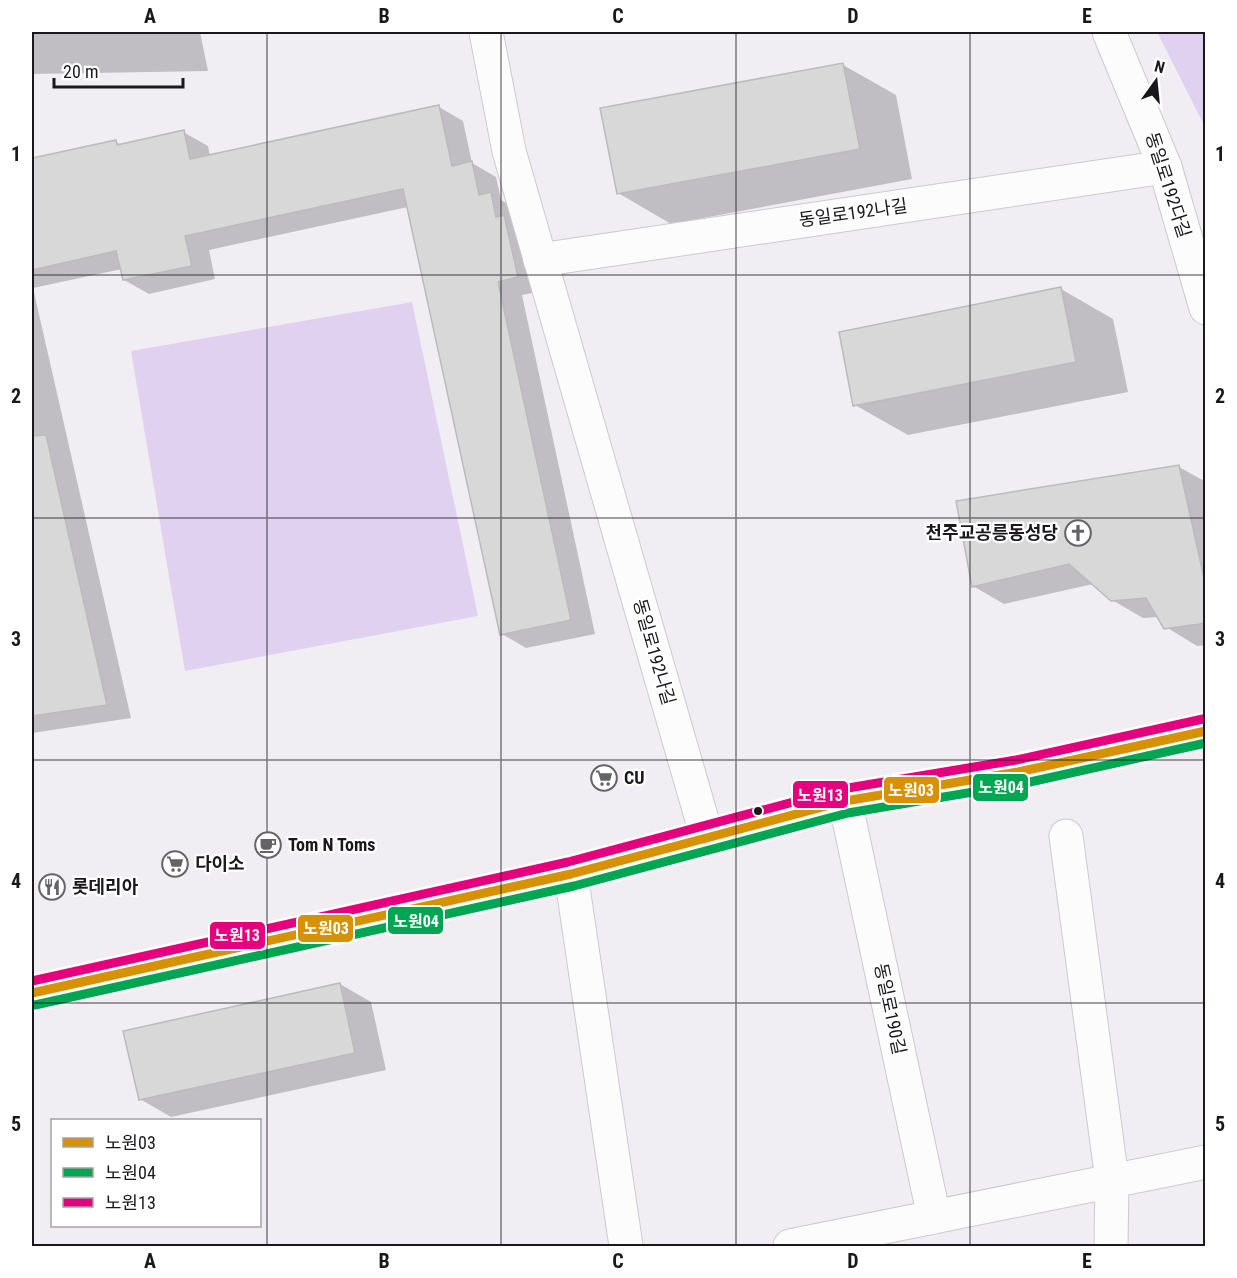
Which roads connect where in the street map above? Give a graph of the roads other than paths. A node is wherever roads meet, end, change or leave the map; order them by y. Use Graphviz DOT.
graph roads {
  1 [pos="486,32"];
  2 [pos="1109,32"];
  3 [pos="1165,167"];
  4 [pos="540,260"];
  5 [pos="1206,308"];
  6 [pos="1206,731"];
  7 [pos="845,801"];
  8 [pos="1066,836"];
  9 [pos="707,837"];
  10 [pos="571,874"];
  11 [pos="32,993"];
  12 [pos="1206,1161"];
  13 [pos="1112,1180"];
  14 [pos="934,1217"];
  15 [pos="626,1246"];
  16 [pos="790,1246"];
  17 [pos="1111,1246"];
  1 -- 4 [label="street, 동일로192나길"];
  2 -- 3 [label="street, 동일로192다길"];
  3 -- 4 [label="street, 동일로192나길"];
  3 -- 5 [label="street, 동일로192다길"];
  4 -- 9 [label="street, 동일로192나길"];
  6 -- 7 [label="street"];
  7 -- 9 [label="street"];
  7 -- 14 [label="street, 동일로190길"];
  8 -- 13 [label="street"];
  9 -- 10 [label="street"];
  10 -- 11 [label="street"];
  10 -- 15 [label="street"];
  12 -- 13 [label="street"];
  13 -- 14 [label="street"];
  13 -- 17 [label="street"];
  14 -- 16 [label="street"];
}
